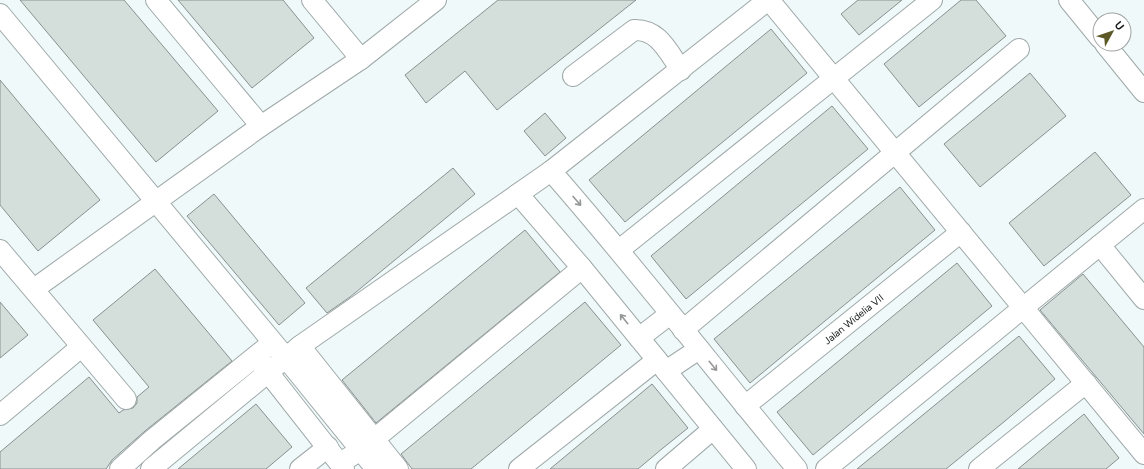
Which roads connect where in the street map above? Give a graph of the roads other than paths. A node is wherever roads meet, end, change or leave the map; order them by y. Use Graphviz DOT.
graph roads {
  1 [pos="156,0"];
  2 [pos="312,0"];
  3 [pos="436,0"];
  4 [pos="769,0"];
  5 [pos="932,0"];
  6 [pos="1069,0"];
  7 [pos="0,14"];
  8 [pos="1092,28"];
  9 [pos="1020,49"];
  10 [pos="1112,52"];
  11 [pos="361,59"];
  12 [pos="681,70"];
  13 [pos="574,76"];
  14 [pos="834,78"];
  15 [pos="1144,92"];
  16 [pos="261,126"];
  17 [pos="895,152"];
  18 [pos="551,171"];
  19 [pos="518,194"];
  20 [pos="156,202"];
  21 [pos="1144,209"];
  22 [pos="961,232"];
  23 [pos="1100,245"];
  24 [pos="0,250"];
  25 [pos="619,250"];
  26 [pos="582,268"];
  27 [pos="34,289"];
  28 [pos="1144,298"];
  29 [pos="1023,307"];
  30 [pos="670,314"];
  31 [pos="683,330"];
  32 [pos="639,338"];
  33 [pos="272,343"];
  34 [pos="81,346"];
  35 [pos="700,349"];
  36 [pos="293,352"];
  37 [pos="255,356"];
  38 [pos="661,365"];
  39 [pos="268,373"];
  40 [pos="1086,383"];
  41 [pos="126,399"];
  42 [pos="745,406"];
  43 [pos="0,415"];
  44 [pos="713,429"];
  45 [pos="367,445"];
  46 [pos="328,447"];
  47 [pos="1144,454"];
  48 [pos="342,466"];
  49 [pos="120,469"];
  50 [pos="152,469"];
  51 [pos="300,469"];
  52 [pos="376,469"];
  53 [pos="398,469"];
  54 [pos="519,469"];
  55 [pos="666,469"];
  56 [pos="746,469"];
  57 [pos="797,469"];
  58 [pos="826,469"];
  59 [pos="979,469"];
  1 -- 16 [label="street"];
  2 -- 11 [label="street"];
  3 -- 11 [label="street"];
  4 -- 12 [label="street"];
  4 -- 14 [label="street"];
  5 -- 14 [label="street"];
  6 -- 8 [label="street"];
  7 -- 20 [label="street"];
  9 -- 17 [label="street"];
  10 -- 15 [label="street"];
  11 -- 16 [label="street"];
  12 -- 13 [label="street"];
  12 -- 18 [label="street"];
  14 -- 17 [label="street"];
  14 -- 25 [label="street"];
  16 -- 20 [label="street"];
  17 -- 22 [label="street"];
  17 -- 31 [label="street"];
  18 -- 19 [label="street"];
  18 -- 25 [label="street, one-way"];
  19 -- 26 [label="street"];
  19 -- 36 [label="street"];
  20 -- 27 [label="street"];
  20 -- 33 [label="street"];
  21 -- 23 [label="street"];
  22 -- 29 [label="street"];
  22 -- 42 [label="street, Jalan Widelia VII"];
  23 -- 28 [label="street"];
  23 -- 29 [label="street"];
  24 -- 27 [label="street"];
  25 -- 30 [label="street"];
  32 -- 26 [label="street, one-way"];
  26 -- 45 [label="street"];
  27 -- 34 [label="street"];
  29 -- 40 [label="street"];
  29 -- 58 [label="street"];
  30 -- 31 [label="street"];
  30 -- 32 [label="street"];
  31 -- 35 [label="street"];
  32 -- 38 [label="street"];
  33 -- 36 [label="street"];
  33 -- 37 [label="street"];
  34 -- 41 [label="street"];
  34 -- 43 [label="street"];
  35 -- 38 [label="street"];
  35 -- 42 [label="street, one-way"];
  36 -- 39 [label="street"];
  36 -- 45 [label="street"];
  37 -- 39 [label="street"];
  37 -- 49 [label="street"];
  38 -- 44 [label="street"];
  38 -- 54 [label="street"];
  39 -- 46 [label="street"];
  39 -- 50 [label="street"];
  40 -- 47 [label="street"];
  40 -- 59 [label="street"];
  42 -- 57 [label="street"];
  44 -- 55 [label="street"];
  44 -- 56 [label="street"];
  45 -- 48 [label="street"];
  45 -- 52 [label="street"];
  45 -- 53 [label="street"];
  46 -- 48 [label="street"];
  46 -- 51 [label="street"];
}
